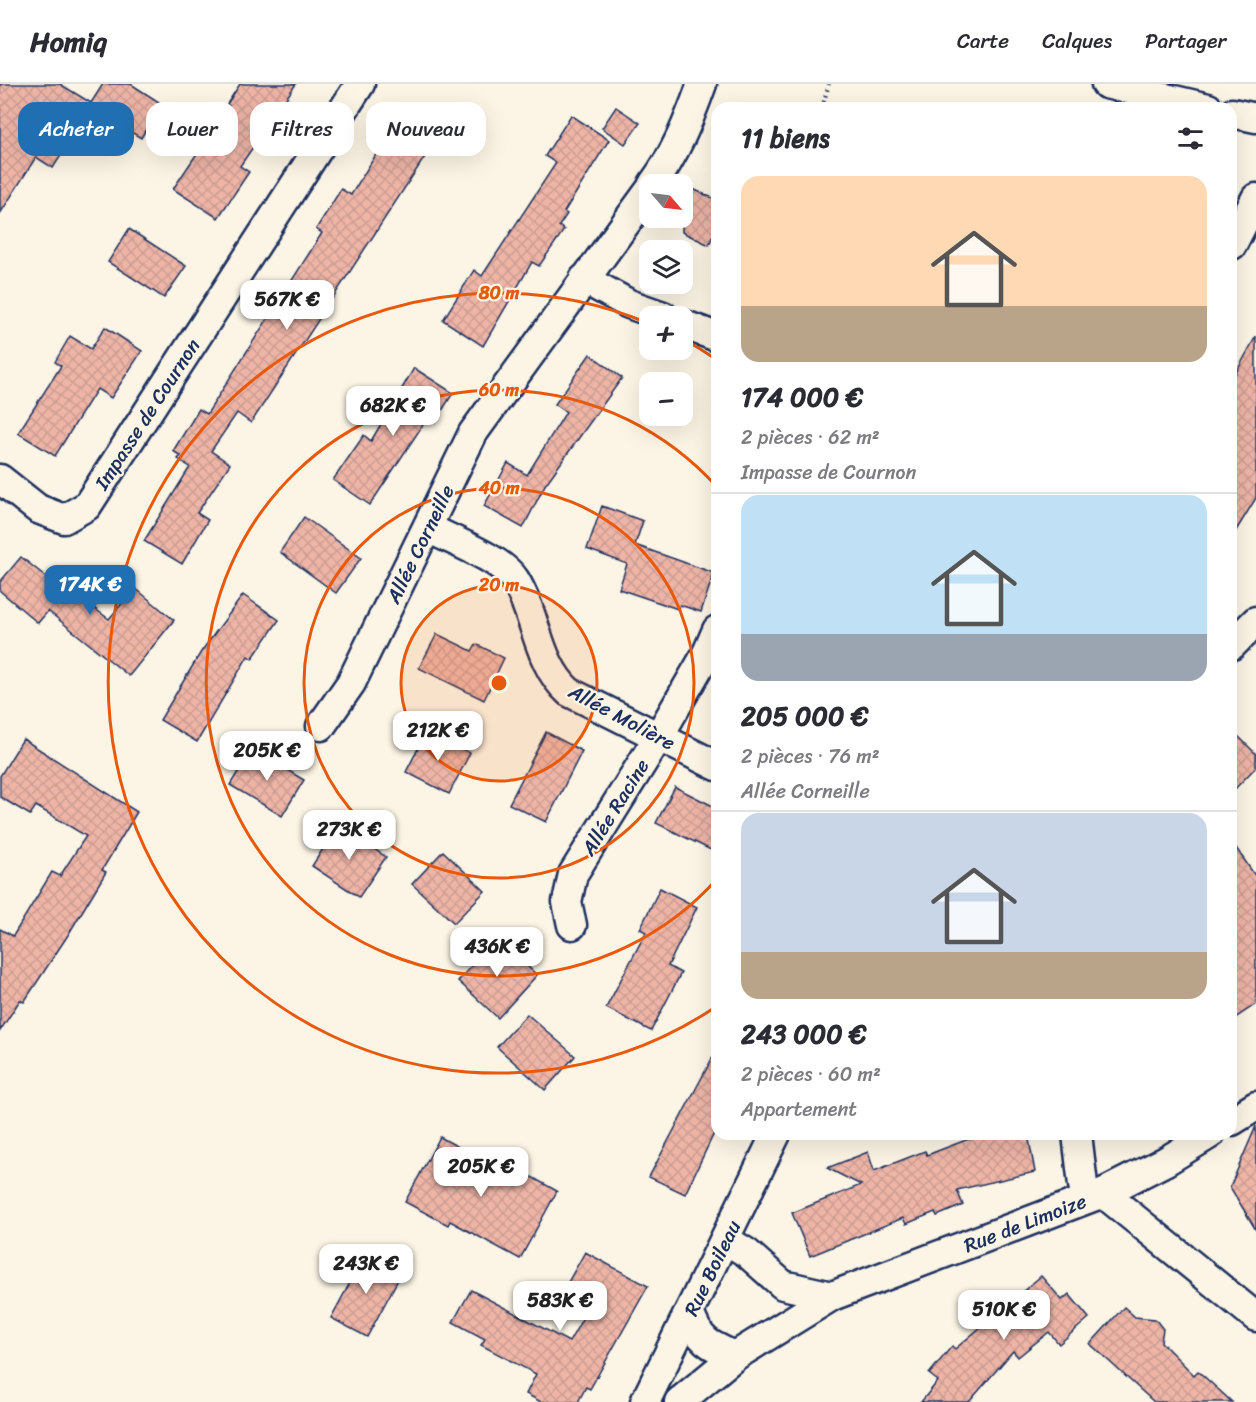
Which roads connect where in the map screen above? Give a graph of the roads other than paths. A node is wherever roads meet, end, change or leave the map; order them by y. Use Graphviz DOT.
graph roads {
  1 [pos="360,84"];
  2 [pos="702,84"];
  3 [pos="1106,84"];
  4 [pos="1182,102"];
  5 [pos="1237,114"];
  6 [pos="1256,118"];
  7 [pos="660,174"];
  8 [pos="1256,198"];
  9 [pos="639,204"];
  10 [pos="1237,236"];
  11 [pos="584,279"];
  12 [pos="639,308"];
  13 [pos="693,328"];
  14 [pos="711,335"];
  15 [pos="0,480"];
  16 [pos="428,528"];
  17 [pos="1256,621"];
  18 [pos="1237,640"];
  19 [pos="711,644"];
  20 [pos="321,726"];
  21 [pos="659,736"];
  22 [pos="711,763"];
  23 [pos="572,925"];
  24 [pos="1256,1106"];
  25 [pos="1237,1118"];
  26 [pos="773,1140"];
  27 [pos="1078,1140"];
  28 [pos="1200,1140"];
  29 [pos="1096,1195"];
  30 [pos="726,1240"];
  31 [pos="832,1296"];
  32 [pos="690,1314"];
  33 [pos="1256,1317"];
  34 [pos="735,1356"];
  35 [pos="645,1402"];
  36 [pos="679,1402"];
  1 -- 15 [label="street, Impasse de Cournon"];
  2 -- 7 [label="street"];
  3 -- 4 [label="street"];
  5 -- 6 [label="street"];
  8 -- 10 [label="street"];
  9 -- 11 [label="street, Allée Corneille"];
  11 -- 12 [label="street"];
  11 -- 16 [label="street, Allée Corneille"];
  13 -- 14 [label="street"];
  16 -- 20 [label="street, Allée Corneille"];
  16 -- 21 [label="street, Allée Molière"];
  17 -- 18 [label="street"];
  19 -- 21 [label="street, Allée Racine"];
  21 -- 22 [label="street, Allée Molière"];
  21 -- 23 [label="street, Allée Racine"];
  24 -- 25 [label="street"];
  26 -- 30 [label="street, Rue Boileau"];
  27 -- 29 [label="street"];
  28 -- 29 [label="street, Rue de Limoize"];
  29 -- 31 [label="street, Rue de Limoize"];
  29 -- 33 [label="street"];
  30 -- 31 [label="street"];
  30 -- 32 [label="street, Rue Boileau"];
  31 -- 34 [label="street, Rue de Limoize"];
  32 -- 34 [label="street"];
  32 -- 35 [label="street, Rue Boileau"];
  34 -- 36 [label="street, Rue de Limoize"];
}
